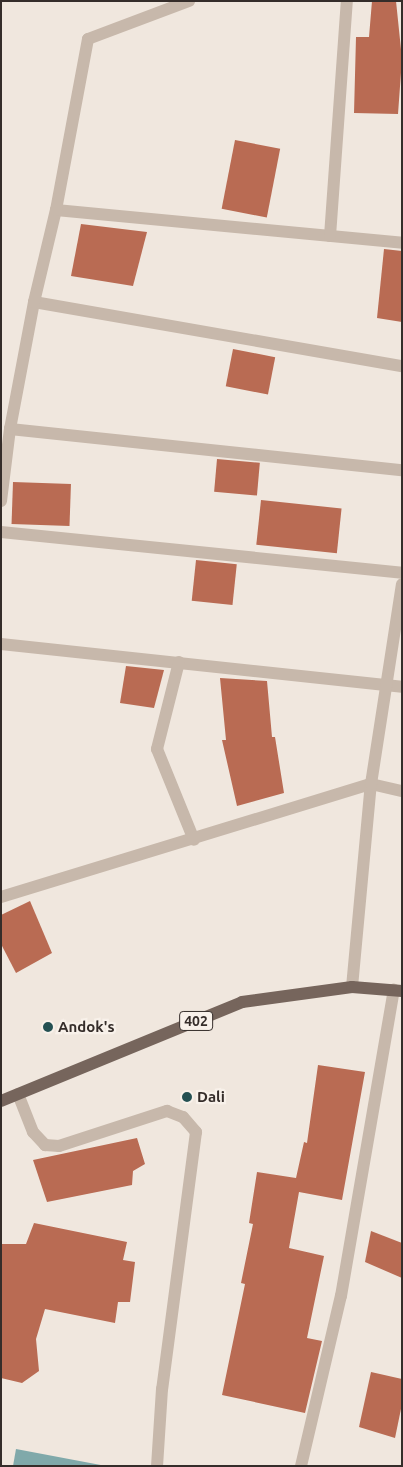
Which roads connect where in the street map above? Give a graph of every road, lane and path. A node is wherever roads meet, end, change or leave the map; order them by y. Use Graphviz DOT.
graph roads {
  1 [pos="189,1"];
  2 [pos="347,1"];
  3 [pos="56,210"];
  4 [pos="330,236"];
  5 [pos="402,244"];
  6 [pos="34,302"];
  7 [pos="402,366"];
  8 [pos="10,429"];
  9 [pos="402,470"];
  10 [pos="1,501"];
  11 [pos="1,532"];
  12 [pos="402,572"];
  13 [pos="402,584"];
  14 [pos="1,644"];
  15 [pos="179,662"];
  16 [pos="385,684"];
  17 [pos="402,687"];
  18 [pos="372,784"];
  19 [pos="402,791"];
  20 [pos="194,840"];
  21 [pos="1,898"];
  22 [pos="352,987"];
  23 [pos="398,991"];
  24 [pos="18,1094"];
  25 [pos="1,1101"];
  26 [pos="157,1466"];
  27 [pos="301,1466"];
  1 -- 3 [label="street"];
  2 -- 4 [label="street"];
  3 -- 4 [label="street"];
  3 -- 6 [label="street"];
  4 -- 5 [label="street"];
  6 -- 7 [label="street"];
  6 -- 8 [label="street"];
  8 -- 9 [label="street"];
  8 -- 10 [label="street"];
  11 -- 12 [label="street"];
  13 -- 16 [label="street"];
  14 -- 15 [label="street"];
  15 -- 16 [label="street"];
  15 -- 20 [label="street"];
  16 -- 17 [label="street"];
  16 -- 18 [label="street"];
  18 -- 19 [label="street"];
  18 -- 20 [label="street"];
  18 -- 22 [label="street"];
  20 -- 21 [label="street"];
  22 -- 23 [label="main road, 402"];
  22 -- 24 [label="main road, 402"];
  23 -- 27 [label="street"];
  24 -- 25 [label="main road, 402"];
  24 -- 26 [label="street"];
}
